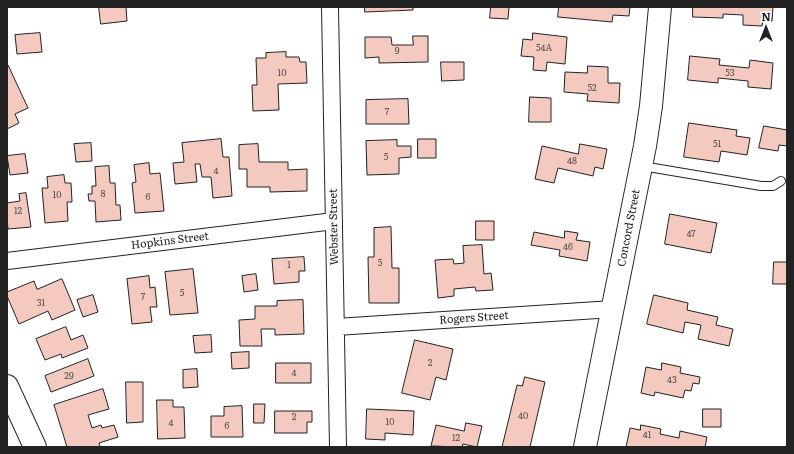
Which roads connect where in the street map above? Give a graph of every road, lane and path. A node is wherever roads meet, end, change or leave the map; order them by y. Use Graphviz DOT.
graph roads {
  1 [pos="330,7"];
  2 [pos="660,7"];
  3 [pos="641,165"];
  4 [pos="781,181"];
  5 [pos="334,221"];
  6 [pos="7,261"];
  7 [pos="613,309"];
  8 [pos="336,327"];
  9 [pos="7,386"];
  10 [pos="34,447"];
  11 [pos="338,447"];
  12 [pos="585,447"];
  1 -- 5 [label="street, Webster Street"];
  2 -- 3 [label="main road, Concord Street"];
  3 -- 4 [label="lane"];
  3 -- 7 [label="main road, Concord Street"];
  5 -- 6 [label="street, Hopkins Street"];
  5 -- 8 [label="street, Webster Street"];
  7 -- 8 [label="street, Rogers Street"];
  7 -- 12 [label="main road, Concord Street"];
  8 -- 11 [label="street, Webster Street"];
  9 -- 10 [label="main road"];
}
